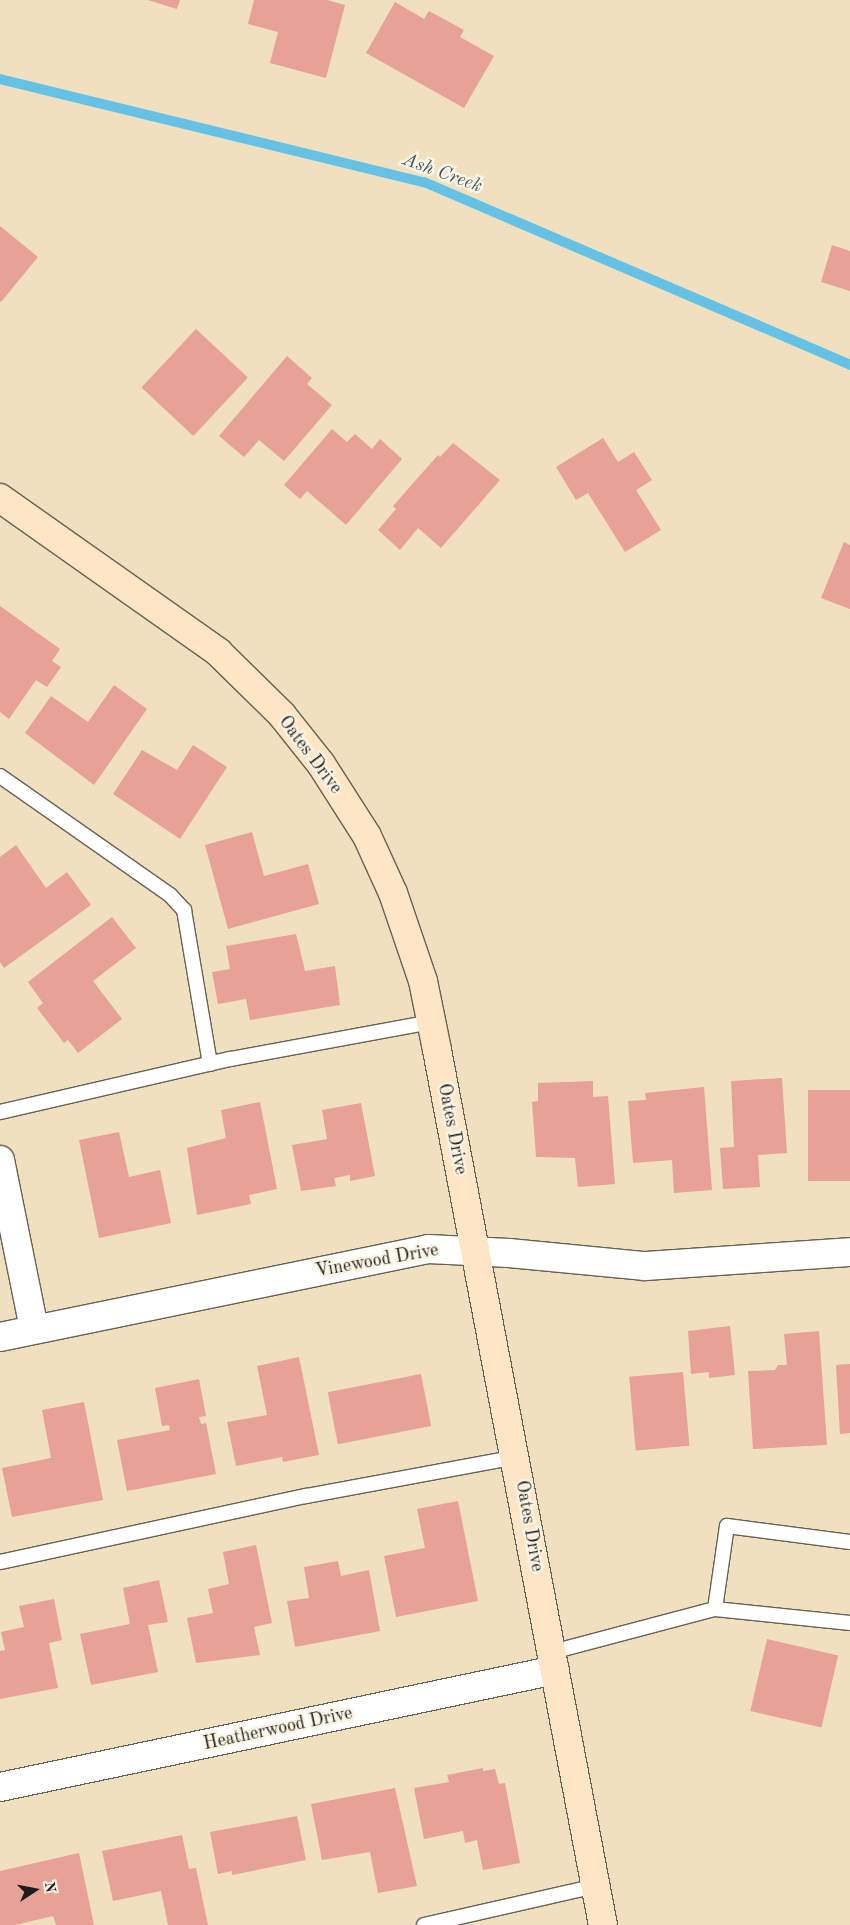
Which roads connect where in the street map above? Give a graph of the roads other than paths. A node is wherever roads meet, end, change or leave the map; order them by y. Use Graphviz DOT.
graph roads {
  1 [pos="0,498"];
  2 [pos="0,776"];
  3 [pos="431,1022"];
  4 [pos="210,1064"];
  5 [pos="0,1112"];
  6 [pos="0,1160"];
  7 [pos="476,1250"];
  8 [pos="850,1252"];
  9 [pos="34,1329"];
  10 [pos="0,1337"];
  11 [pos="517,1457"];
  12 [pos="850,1542"];
  13 [pos="0,1562"];
  14 [pos="715,1609"];
  15 [pos="850,1623"];
  16 [pos="554,1661"];
  17 [pos="0,1787"];
  18 [pos="596,1886"];
  19 [pos="424,1925"];
  20 [pos="603,1925"];
  1 -- 3 [label="street, Oates Drive"];
  2 -- 4 [label="lane"];
  3 -- 4 [label="lane"];
  3 -- 7 [label="street, Oates Drive"];
  4 -- 5 [label="lane"];
  6 -- 9 [label="street"];
  7 -- 8 [label="street, Vinewood Drive"];
  7 -- 9 [label="street, Vinewood Drive"];
  7 -- 11 [label="street, Oates Drive"];
  9 -- 10 [label="street, Vinewood Drive"];
  11 -- 13 [label="lane"];
  11 -- 16 [label="street, Oates Drive"];
  12 -- 14 [label="lane"];
  14 -- 15 [label="lane"];
  14 -- 16 [label="lane"];
  16 -- 17 [label="street, Heatherwood Drive"];
  16 -- 18 [label="street, Oates Drive"];
  18 -- 19 [label="lane"];
  18 -- 20 [label="street, Oates Drive"];
}
